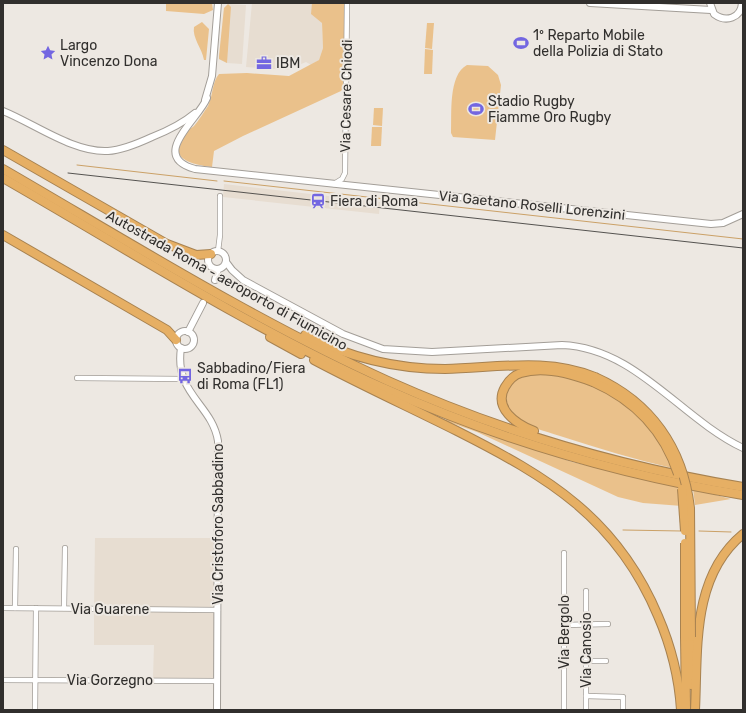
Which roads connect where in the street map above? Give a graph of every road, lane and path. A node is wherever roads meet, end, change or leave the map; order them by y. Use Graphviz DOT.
graph roads {
  1 [pos="218,3"];
  2 [pos="347,3"];
  3 [pos="590,3"];
  4 [pos="710,3"];
  5 [pos="742,8"];
  6 [pos="711,10"];
  7 [pos="207,98"];
  8 [pos="3,112"];
  9 [pos="3,150"];
  10 [pos="3,163"];
  11 [pos="3,169"];
  12 [pos="3,178"];
  13 [pos="334,184"];
  14 [pos="44,193"];
  15 [pos="220,196"];
  16 [pos="743,214"];
  17 [pos="3,235"];
  18 [pos="214,252"];
  19 [pos="226,262"];
  20 [pos="218,269"];
  21 [pos="215,280"];
  22 [pos="203,303"];
  23 [pos="242,316"];
  24 [pos="278,327"];
  25 [pos="188,332"];
  26 [pos="176,340"];
  27 [pos="181,348"];
  28 [pos="77,378"];
  29 [pos="183,379"];
  30 [pos="594,379"];
  31 [pos="554,442"];
  32 [pos="743,448"];
  33 [pos="743,487"];
  34 [pos="743,495"];
  35 [pos="743,534"];
  36 [pos="65,548"];
  37 [pos="16,549"];
  38 [pos="564,553"];
  39 [pos="586,591"];
  40 [pos="3,608"];
  41 [pos="15,608"];
  42 [pos="36,608"];
  43 [pos="64,608"];
  44 [pos="218,610"];
  45 [pos="586,624"];
  46 [pos="608,624"];
  47 [pos="564,625"];
  48 [pos="688,637"];
  49 [pos="587,661"];
  50 [pos="606,661"];
  51 [pos="3,680"];
  52 [pos="35,680"];
  53 [pos="217,681"];
  54 [pos="586,696"];
  55 [pos="34,710"];
  56 [pos="217,710"];
  57 [pos="564,710"];
  58 [pos="586,710"];
  59 [pos="623,710"];
  60 [pos="681,710"];
  61 [pos="686,710"];
  62 [pos="691,710"];
  63 [pos="696,710"];
  1 -- 7 [label="street"];
  2 -- 13 [label="street, Via Cesare Chiodi"];
  3 -- 6 [label="street"];
  4 -- 6 [label="street"];
  5 -- 6 [label="street"];
  7 -- 8 [label="street"];
  7 -- 13 [label="street, Via Gaetano Roselli Lorenzini"];
  9 -- 18 [label="highway"];
  10 -- 14 [label="highway"];
  11 -- 14 [label="highway, Autostrada Roma - aeroporto di Fiumicino"];
  12 -- 23 [label="highway, Autostrada Roma - aeroporto di Fiumicino"];
  13 -- 16 [label="street, Via Gaetano Roselli Lorenzini"];
  14 -- 24 [label="highway, Autostrada Roma - aeroporto di Fiumicino"];
  15 -- 18 [label="street"];
  17 -- 26 [label="highway"];
  18 -- 19 [label="street"];
  18 -- 20 [label="street"];
  19 -- 20 [label="street"];
  19 -- 32 [label="street"];
  20 -- 21 [label="street"];
  22 -- 25 [label="street"];
  23 -- 34 [label="highway, Autostrada Roma - aeroporto di Fiumicino"];
  23 -- 60 [label="highway"];
  24 -- 30 [label="highway"];
  24 -- 31 [label="highway, Autostrada Roma - aeroporto di Fiumicino"];
  25 -- 26 [label="street"];
  25 -- 27 [label="street"];
  26 -- 27 [label="street"];
  27 -- 29 [label="street, Via Cristoforo Sabbadino"];
  28 -- 29 [label="street"];
  29 -- 44 [label="street, Via Cristoforo Sabbadino"];
  30 -- 31 [label="highway"];
  30 -- 48 [label="highway, bridge"];
  31 -- 33 [label="highway, Autostrada Roma - aeroporto di Fiumicino"];
  35 -- 63 [label="highway"];
  36 -- 43 [label="street"];
  37 -- 41 [label="street"];
  38 -- 47 [label="street, Via Bergolo"];
  39 -- 45 [label="street, Via Canosio"];
  40 -- 41 [label="street, Via Guarene"];
  41 -- 42 [label="street, Via Guarene"];
  42 -- 43 [label="street, Via Guarene"];
  42 -- 52 [label="street"];
  43 -- 44 [label="street, Via Guarene"];
  44 -- 53 [label="street, Via Cristoforo Sabbadino"];
  45 -- 46 [label="street"];
  45 -- 47 [label="street"];
  45 -- 49 [label="street, Via Canosio"];
  47 -- 57 [label="street, Via Bergolo"];
  48 -- 61 [label="highway"];
  48 -- 62 [label="highway"];
  49 -- 50 [label="street"];
  49 -- 54 [label="street, Via Canosio"];
  51 -- 52 [label="street, Via Gorzegno"];
  52 -- 53 [label="street, Via Gorzegno"];
  52 -- 55 [label="street"];
  53 -- 56 [label="street, Via Cristoforo Sabbadino"];
  54 -- 58 [label="street, Via Canosio"];
  54 -- 59 [label="street"];
}
